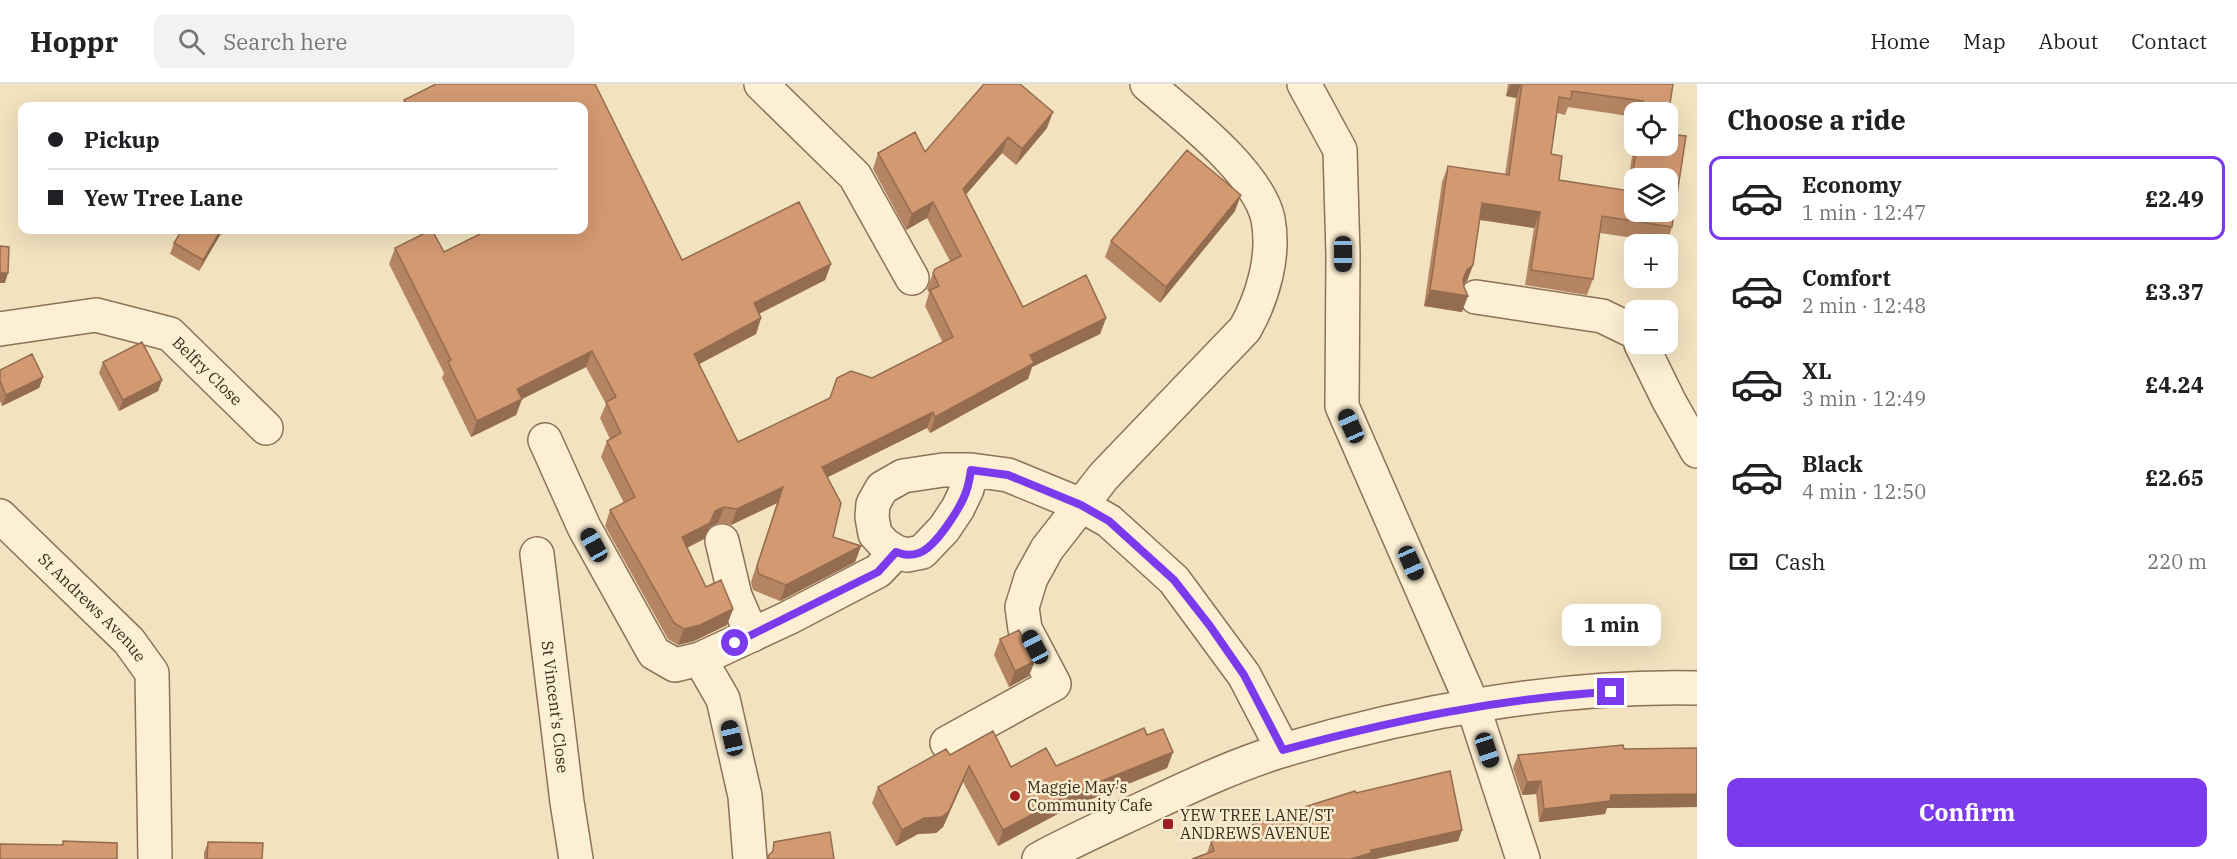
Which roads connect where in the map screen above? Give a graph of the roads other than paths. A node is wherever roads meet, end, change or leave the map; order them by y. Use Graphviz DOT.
graph roads {
  1 [pos="761,84"];
  2 [pos="1147,84"];
  3 [pos="1304,84"];
  4 [pos="912,278"];
  5 [pos="1476,297"];
  6 [pos="1624,327"];
  7 [pos="0,329"];
  8 [pos="1646,354"];
  9 [pos="266,428"];
  10 [pos="545,440"];
  11 [pos="1697,451"];
  12 [pos="971,470"];
  13 [pos="1081,505"];
  14 [pos="0,516"];
  15 [pos="722,541"];
  16 [pos="896,552"];
  17 [pos="537,554"];
  18 [pos="752,635"];
  19 [pos="700,659"];
  20 [pos="1697,688"];
  21 [pos="1473,706"];
  22 [pos="947,743"];
  23 [pos="1283,750"];
  24 [pos="1046,857"];
  25 [pos="155,859"];
  26 [pos="576,859"];
  27 [pos="750,859"];
  28 [pos="1523,859"];
  1 -- 4 [label="street"];
  2 -- 13 [label="street"];
  3 -- 21 [label="street"];
  5 -- 6 [label="street"];
  7 -- 9 [label="street, Belfry Close"];
  8 -- 11 [label="street"];
  10 -- 19 [label="street"];
  12 -- 13 [label="street"];
  12 -- 16 [label="street"];
  12 -- 16 [label="street"];
  13 -- 22 [label="street"];
  13 -- 23 [label="street"];
  14 -- 25 [label="street, St Andrews Avenue"];
  15 -- 18 [label="street"];
  16 -- 18 [label="street"];
  17 -- 26 [label="street, St Vincent's Close"];
  18 -- 19 [label="street"];
  19 -- 27 [label="street"];
  20 -- 21 [label="street"];
  21 -- 23 [label="street"];
  21 -- 28 [label="street"];
  23 -- 24 [label="street"];
}
